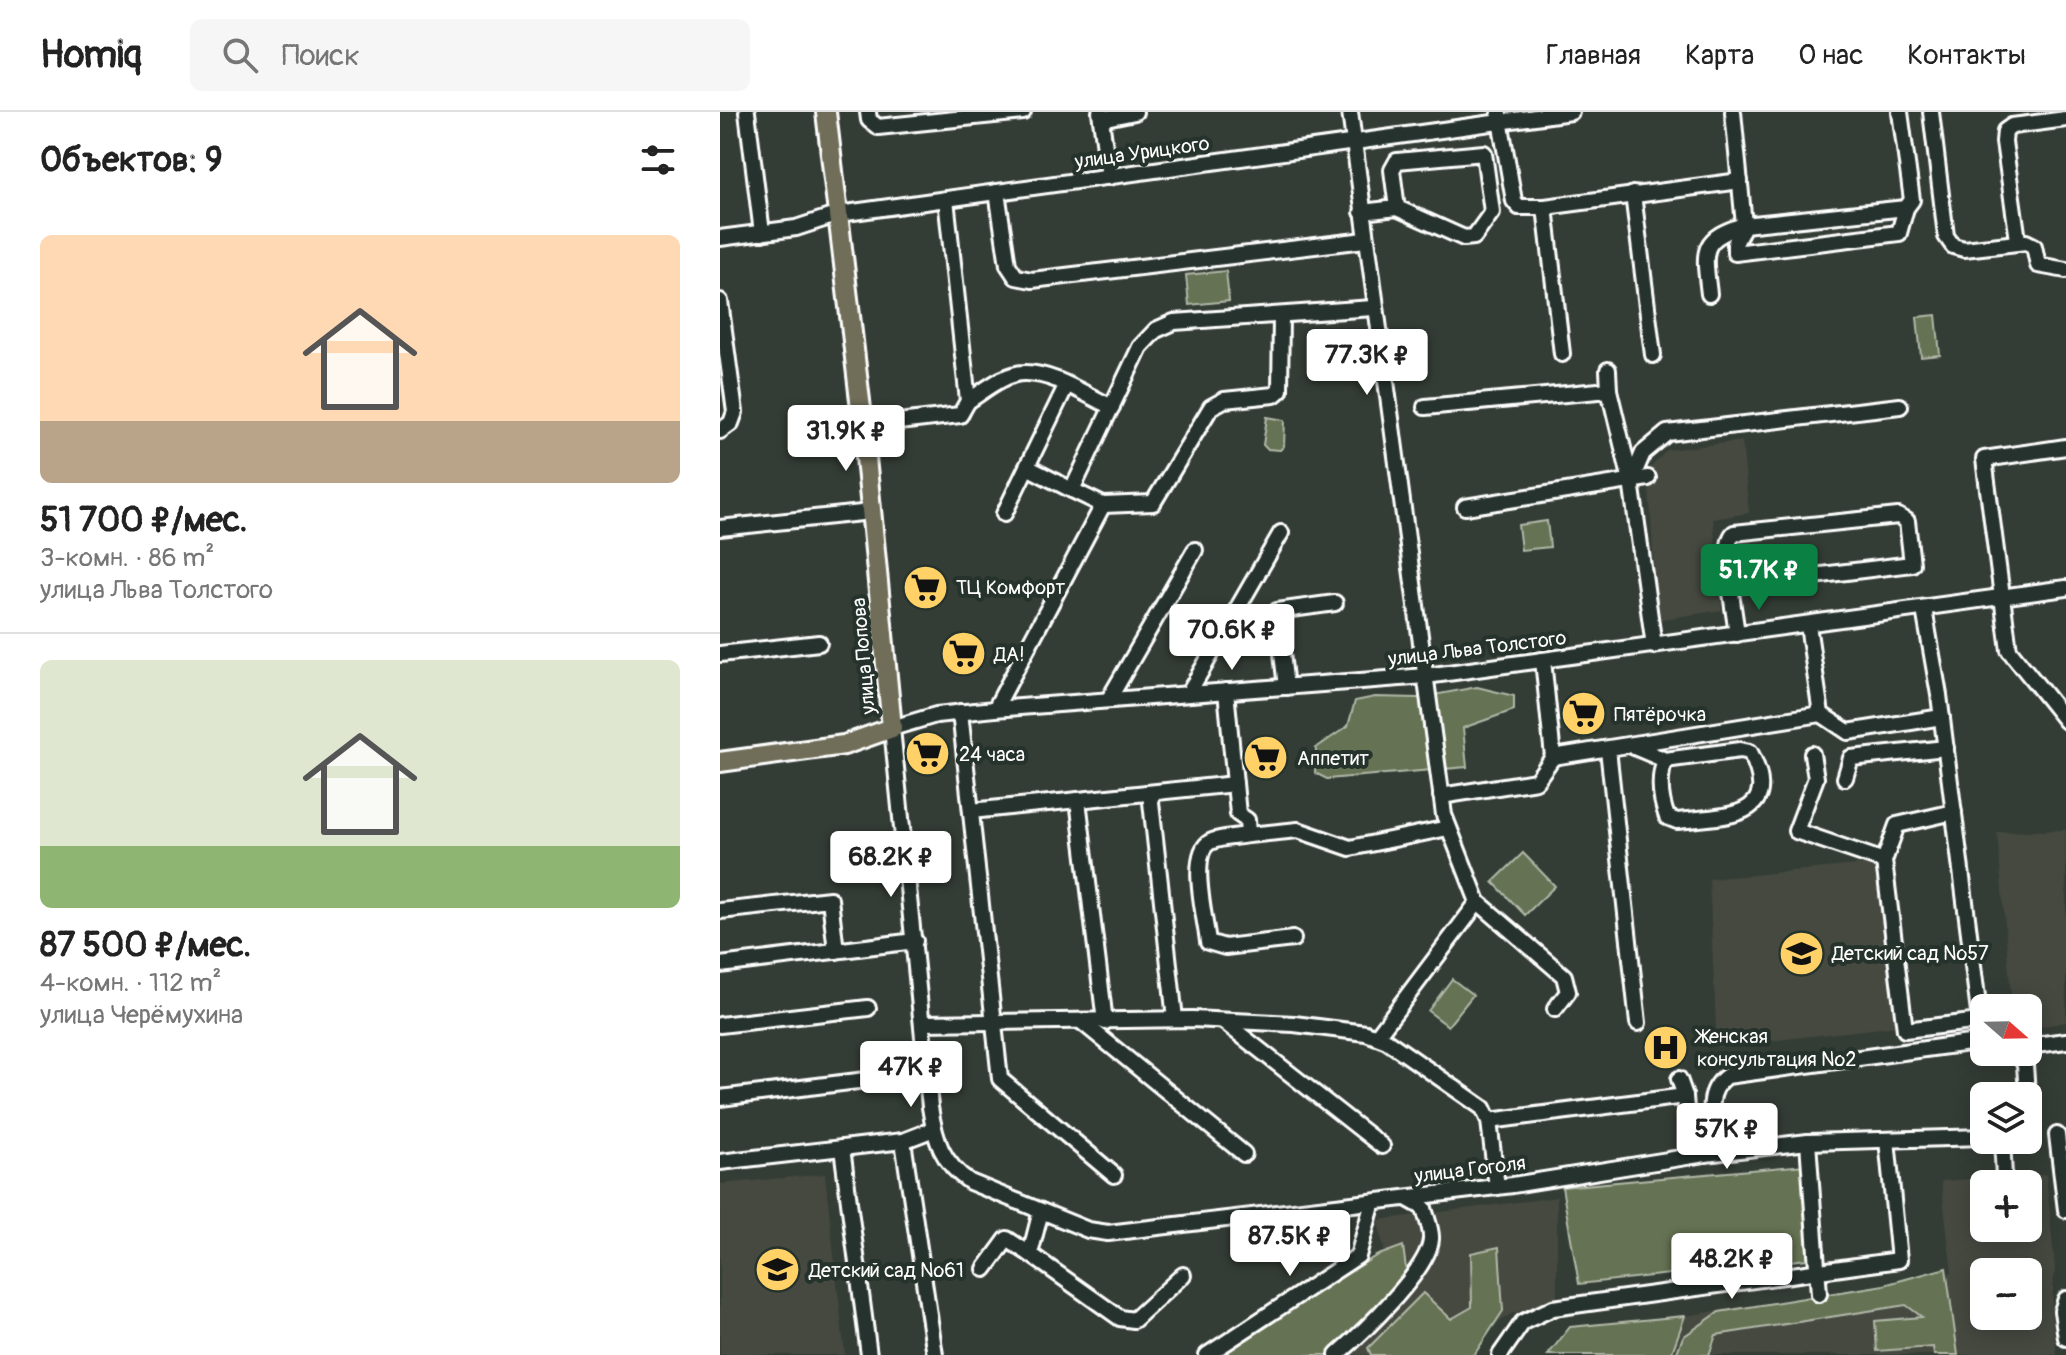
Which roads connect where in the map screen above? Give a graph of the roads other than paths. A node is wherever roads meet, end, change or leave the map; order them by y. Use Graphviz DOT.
graph roads {
  1 [pos="747,112"];
  2 [pos="826,112"];
  3 [pos="868,112"];
  4 [pos="1023,112"];
  5 [pos="1135,112"];
  6 [pos="1350,112"];
  7 [pos="1448,112"];
  8 [pos="1564,112"];
  9 [pos="1571,112"];
  10 [pos="1733,112"];
  11 [pos="1900,112"];
  12 [pos="1931,112"];
  13 [pos="1100,116"];
  14 [pos="1499,117"];
  15 [pos="2066,119"];
  16 [pos="1451,129"];
  17 [pos="1504,141"];
  18 [pos="1354,143"];
  19 [pos="1484,153"];
  20 [pos="1109,177"];
  21 [pos="1740,181"];
  22 [pos="1512,187"];
  23 [pos="1489,190"];
  24 [pos="997,192"];
  25 [pos="1633,194"];
  26 [pos="946,199"];
  27 [pos="1545,207"];
  28 [pos="1397,208"];
  29 [pos="1906,208"];
  30 [pos="1362,212"];
  31 [pos="839,214"];
  32 [pos="1744,225"];
  33 [pos="762,233"];
  34 [pos="720,238"];
  35 [pos="1365,240"];
  36 [pos="2018,240"];
  37 [pos="2066,270"];
  38 [pos="1709,294"];
  39 [pos="720,301"];
  40 [pos="1373,308"];
  41 [pos="1281,317"];
  42 [pos="1562,354"];
  43 [pos="1653,355"];
  44 [pos="1608,370"];
  45 [pos="1066,386"];
  46 [pos="1609,390"];
  47 [pos="968,401"];
  48 [pos="1900,406"];
  49 [pos="1112,407"];
  50 [pos="1425,407"];
  51 [pos="863,426"];
  52 [pos="720,431"];
  53 [pos="2066,447"];
  54 [pos="1027,467"];
  55 [pos="1648,478"];
  56 [pos="1631,481"];
  57 [pos="1072,490"];
  58 [pos="1103,505"];
  59 [pos="1465,507"];
  60 [pos="871,512"];
  61 [pos="1004,514"];
  62 [pos="720,528"];
  63 [pos="1281,533"];
  64 [pos="1195,550"];
  65 [pos="1731,586"];
  66 [pos="2066,588"];
  67 [pos="2003,598"];
  68 [pos="1335,603"];
  69 [pos="1924,609"];
  70 [pos="1808,625"];
  71 [pos="1737,634"];
  72 [pos="819,643"];
  73 [pos="1654,646"];
  74 [pos="720,654"];
  75 [pos="1543,660"];
  76 [pos="1426,676"];
  77 [pos="1286,687"];
  78 [pos="1226,691"];
  79 [pos="1188,694"];
  80 [pos="1109,699"];
  81 [pos="995,709"];
  82 [pos="960,712"];
  83 [pos="1821,714"];
  84 [pos="1942,717"];
  85 [pos="2066,721"];
  86 [pos="892,728"];
  87 [pos="1631,746"];
  88 [pos="1946,748"];
  89 [pos="1608,749"];
  90 [pos="1812,754"];
  91 [pos="1553,757"];
  92 [pos="1665,760"];
  93 [pos="720,762"];
  94 [pos="1845,778"];
  95 [pos="1235,784"];
  96 [pos="1150,793"];
  97 [pos="1441,796"];
  98 [pos="1078,800"];
  99 [pos="971,811"];
  100 [pos="1954,812"];
  101 [pos="1448,828"];
  102 [pos="1248,835"];
  103 [pos="1884,861"];
  104 [pos="1478,902"];
  105 [pos="720,911"];
  106 [pos="1293,939"];
  107 [pos="915,941"];
  108 [pos="836,951"];
  109 [pos="720,965"];
  110 [pos="868,1008"];
  111 [pos="1555,1009"];
  112 [pos="1175,1019"];
  113 [pos="1223,1020"];
  114 [pos="994,1021"];
  115 [pos="1082,1022"];
  116 [pos="1105,1022"];
  117 [pos="924,1023"];
  118 [pos="1638,1023"];
  119 [pos="720,1025"];
  120 [pos="1377,1036"];
  121 [pos="2066,1041"];
  122 [pos="1970,1043"];
  123 [pos="2042,1044"];
  124 [pos="874,1079"];
  125 [pos="1679,1079"];
  126 [pos="1685,1096"];
  127 [pos="720,1098"];
  128 [pos="1489,1121"];
  129 [pos="934,1129"];
  130 [pos="2062,1134"];
  131 [pos="2042,1135"];
  132 [pos="1970,1137"];
  133 [pos="1887,1140"];
  134 [pos="903,1141"];
  135 [pos="1808,1142"];
  136 [pos="1382,1146"];
  137 [pos="842,1148"];
  138 [pos="1712,1153"];
  139 [pos="1244,1154"];
  140 [pos="720,1162"];
  141 [pos="1114,1175"];
  142 [pos="1497,1187"];
  143 [pos="972,1189"];
  144 [pos="1405,1198"];
  145 [pos="1373,1202"];
  146 [pos="2066,1210"];
  147 [pos="1041,1211"];
  148 [pos="1030,1254"];
  149 [pos="985,1269"];
  150 [pos="1816,1271"];
  151 [pos="1183,1275"];
  152 [pos="1819,1294"];
  153 [pos="2066,1299"];
  154 [pos="2066,1338"];
  155 [pos="869,1355"];
  156 [pos="935,1355"];
  157 [pos="1207,1355"];
  158 [pos="1337,1355"];
  159 [pos="1500,1355"];
  1 -- 33 [label="street"];
  2 -- 31 [label="main road, улица Попова"];
  3 -- 4 [label="street"];
  5 -- 13 [label="street"];
  6 -- 18 [label="street"];
  7 -- 16 [label="street"];
  8 -- 9 [label="street, улица Урицкого"];
  8 -- 14 [label="street, улица Урицкого"];
  10 -- 21 [label="street"];
  11 -- 29 [label="street"];
  12 -- 36 [label="street"];
  13 -- 20 [label="street"];
  14 -- 16 [label="street, улица Урицкого"];
  14 -- 17 [label="street"];
  15 -- 36 [label="street"];
  16 -- 18 [label="street, улица Урицкого"];
  17 -- 19 [label="street"];
  17 -- 22 [label="street"];
  18 -- 20 [label="street, улица Урицкого"];
  18 -- 30 [label="street"];
  19 -- 23 [label="street"];
  19 -- 28 [label="street"];
  20 -- 24 [label="street, улица Урицкого"];
  21 -- 25 [label="street"];
  21 -- 32 [label="street"];
  22 -- 23 [label="street"];
  22 -- 27 [label="street"];
  23 -- 28 [label="street"];
  24 -- 26 [label="street, улица Урицкого"];
  24 -- 35 [label="street"];
  25 -- 27 [label="street"];
  25 -- 43 [label="street"];
  26 -- 31 [label="street, улица Урицкого"];
  26 -- 47 [label="street"];
  27 -- 42 [label="street"];
  28 -- 30 [label="street"];
  29 -- 32 [label="street"];
  29 -- 32 [label="street"];
  30 -- 35 [label="street"];
  31 -- 33 [label="street, улица Урицкого"];
  31 -- 51 [label="main road, улица Попова"];
  32 -- 38 [label="street"];
  33 -- 34 [label="street, улица Урицкого"];
  35 -- 40 [label="street"];
  36 -- 37 [label="street"];
  39 -- 52 [label="street"];
  40 -- 41 [label="street"];
  40 -- 76 [label="street"];
  41 -- 49 [label="street"];
  41 -- 58 [label="street"];
  44 -- 46 [label="street"];
  45 -- 47 [label="street"];
  45 -- 49 [label="street"];
  45 -- 54 [label="street"];
  46 -- 50 [label="street"];
  46 -- 56 [label="street"];
  47 -- 51 [label="street"];
  48 -- 56 [label="street"];
  49 -- 57 [label="street"];
  51 -- 60 [label="main road, улица Попова"];
  53 -- 67 [label="street"];
  54 -- 57 [label="street"];
  54 -- 61 [label="street"];
  55 -- 56 [label="street"];
  56 -- 59 [label="street"];
  56 -- 73 [label="street"];
  57 -- 58 [label="street"];
  58 -- 81 [label="street"];
  60 -- 62 [label="street"];
  60 -- 86 [label="main road, улица Попова"];
  63 -- 79 [label="street"];
  64 -- 80 [label="street"];
  65 -- 65 [label="street"];
  65 -- 71 [label="street"];
  66 -- 67 [label="street, улица Льва Толстого"];
  67 -- 69 [label="street, улица Льва Толстого"];
  67 -- 85 [label="street"];
  68 -- 77 [label="street"];
  69 -- 70 [label="street, улица Льва Толстого"];
  69 -- 84 [label="street"];
  70 -- 71 [label="street, улица Льва Толстого"];
  70 -- 83 [label="street"];
  71 -- 73 [label="street, улица Льва Толстого"];
  72 -- 74 [label="street"];
  73 -- 75 [label="street, улица Льва Толстого"];
  75 -- 76 [label="street, улица Льва Толстого"];
  75 -- 91 [label="street"];
  76 -- 77 [label="street, улица Льва Толстого"];
  76 -- 97 [label="street"];
  77 -- 78 [label="street, улица Льва Толстого"];
  78 -- 79 [label="street, улица Льва Толстого"];
  78 -- 95 [label="street"];
  79 -- 80 [label="street, улица Льва Толстого"];
  80 -- 81 [label="street, улица Льва Толстого"];
  81 -- 82 [label="street, улица Льва Толстого"];
  82 -- 86 [label="street, улица Льва Толстого"];
  82 -- 99 [label="street"];
  83 -- 84 [label="street"];
  83 -- 87 [label="street"];
  84 -- 88 [label="street"];
  86 -- 93 [label="main road"];
  86 -- 107 [label="street, улица Попова"];
  87 -- 89 [label="street"];
  87 -- 92 [label="street"];
  88 -- 94 [label="street"];
  88 -- 100 [label="street"];
  89 -- 91 [label="street"];
  89 -- 118 [label="street"];
  90 -- 103 [label="street"];
  91 -- 97 [label="street"];
  92 -- 92 [label="street"];
  95 -- 96 [label="street"];
  95 -- 102 [label="street"];
  96 -- 98 [label="street"];
  96 -- 112 [label="street"];
  97 -- 101 [label="street"];
  98 -- 99 [label="street"];
  98 -- 116 [label="street"];
  99 -- 114 [label="street"];
  100 -- 103 [label="street"];
  100 -- 103 [label="street"];
  101 -- 102 [label="street"];
  101 -- 104 [label="street"];
  102 -- 106 [label="street"];
  104 -- 111 [label="street"];
  104 -- 120 [label="street"];
  105 -- 108 [label="street"];
  107 -- 108 [label="street"];
  107 -- 117 [label="street, улица Попова"];
  108 -- 109 [label="street"];
  110 -- 119 [label="street"];
  112 -- 113 [label="street"];
  112 -- 116 [label="street"];
  113 -- 120 [label="street"];
  113 -- 136 [label="street"];
  114 -- 115 [label="street"];
  114 -- 117 [label="street"];
  114 -- 141 [label="street"];
  115 -- 116 [label="street"];
  115 -- 139 [label="street"];
  117 -- 129 [label="street, улица Попова"];
  120 -- 128 [label="street"];
  121 -- 123 [label="street"];
  122 -- 138 [label="street"];
  124 -- 127 [label="street"];
  125 -- 126 [label="street"];
  126 -- 128 [label="street"];
  126 -- 138 [label="street"];
  128 -- 142 [label="street"];
  129 -- 134 [label="street"];
  129 -- 143 [label="street, улица Попова"];
  130 -- 131 [label="street"];
  130 -- 146 [label="street"];
  132 -- 133 [label="street, улица Гоголя"];
  133 -- 135 [label="street, улица Гоголя"];
  133 -- 150 [label="street"];
  134 -- 137 [label="street"];
  134 -- 156 [label="street"];
  135 -- 138 [label="street, улица Гоголя"];
  135 -- 150 [label="street"];
  137 -- 140 [label="street"];
  137 -- 155 [label="street"];
  138 -- 142 [label="street, улица Гоголя"];
  142 -- 144 [label="street, улица Гоголя"];
  143 -- 147 [label="street, улица Гоголя"];
  144 -- 145 [label="street, улица Гоголя"];
  144 -- 158 [label="street"];
  145 -- 147 [label="street, улица Гоголя"];
  145 -- 157 [label="street"];
  147 -- 148 [label="street"];
  148 -- 149 [label="street"];
  148 -- 151 [label="street"];
  150 -- 152 [label="street"];
  150 -- 159 [label="street"];
  153 -- 154 [label="street"];
}
